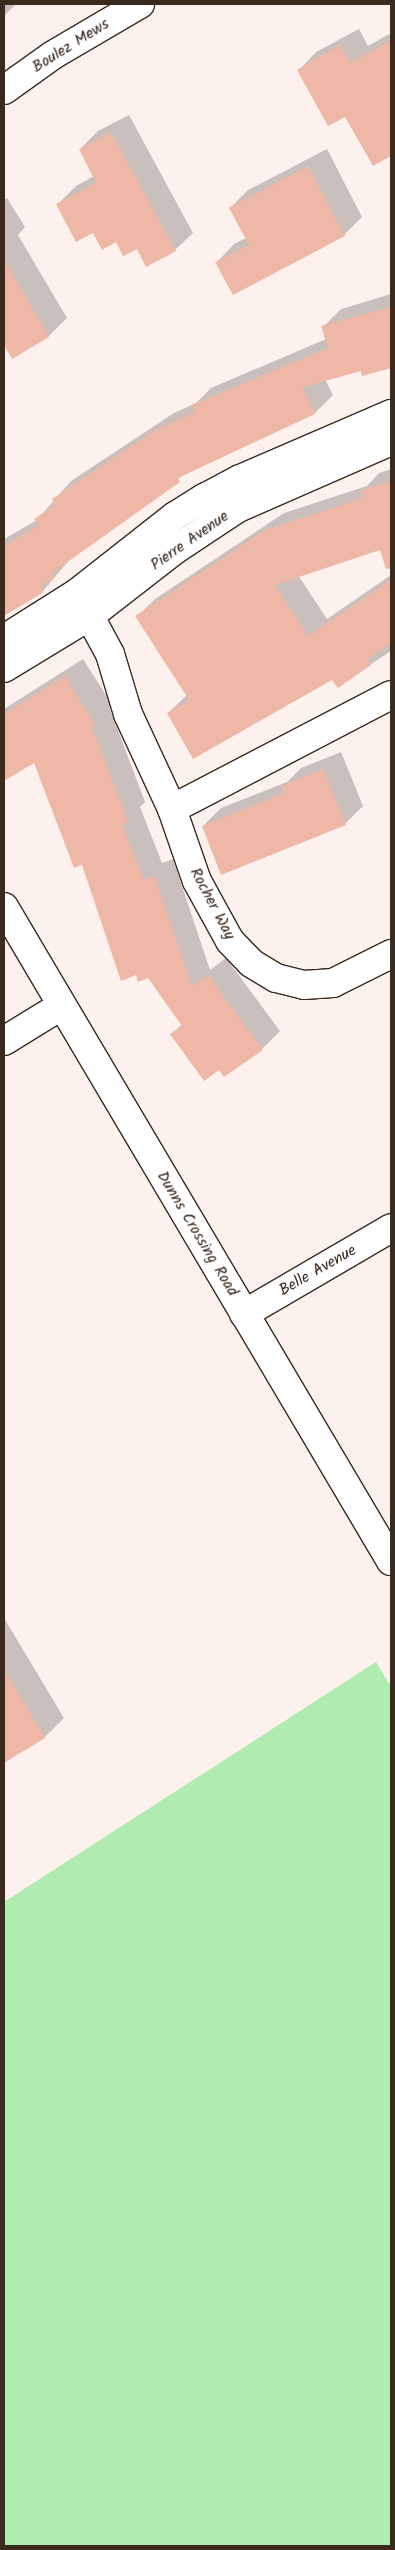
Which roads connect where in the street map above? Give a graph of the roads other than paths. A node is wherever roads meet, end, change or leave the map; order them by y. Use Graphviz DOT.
graph roads {
  1 [pos="140,4"];
  2 [pos="4,90"];
  3 [pos="391,414"];
  4 [pos="391,441"];
  5 [pos="84,604"];
  6 [pos="4,640"];
  7 [pos="4,668"];
  8 [pos="391,695"];
  9 [pos="172,809"];
  10 [pos="4,907"];
  11 [pos="391,954"];
  12 [pos="61,1006"];
  13 [pos="4,1041"];
  14 [pos="391,1228"];
  15 [pos="244,1314"];
  16 [pos="391,1561"];
  1 -- 2 [label="street, Boulez Mews"];
  3 -- 5 [label="street, Pierre Avenue"];
  4 -- 5 [label="street, Pierre Avenue"];
  5 -- 6 [label="street, Pierre Avenue"];
  5 -- 7 [label="street, Pierre Avenue"];
  5 -- 9 [label="street, Rocher Way"];
  8 -- 9 [label="street"];
  9 -- 11 [label="street, Rocher Way"];
  10 -- 12 [label="street, Dunns Crossing Road"];
  12 -- 13 [label="street"];
  12 -- 15 [label="street, Dunns Crossing Road"];
  14 -- 15 [label="street, Belle Avenue"];
  15 -- 16 [label="street, Dunns Crossing Road"];
}
